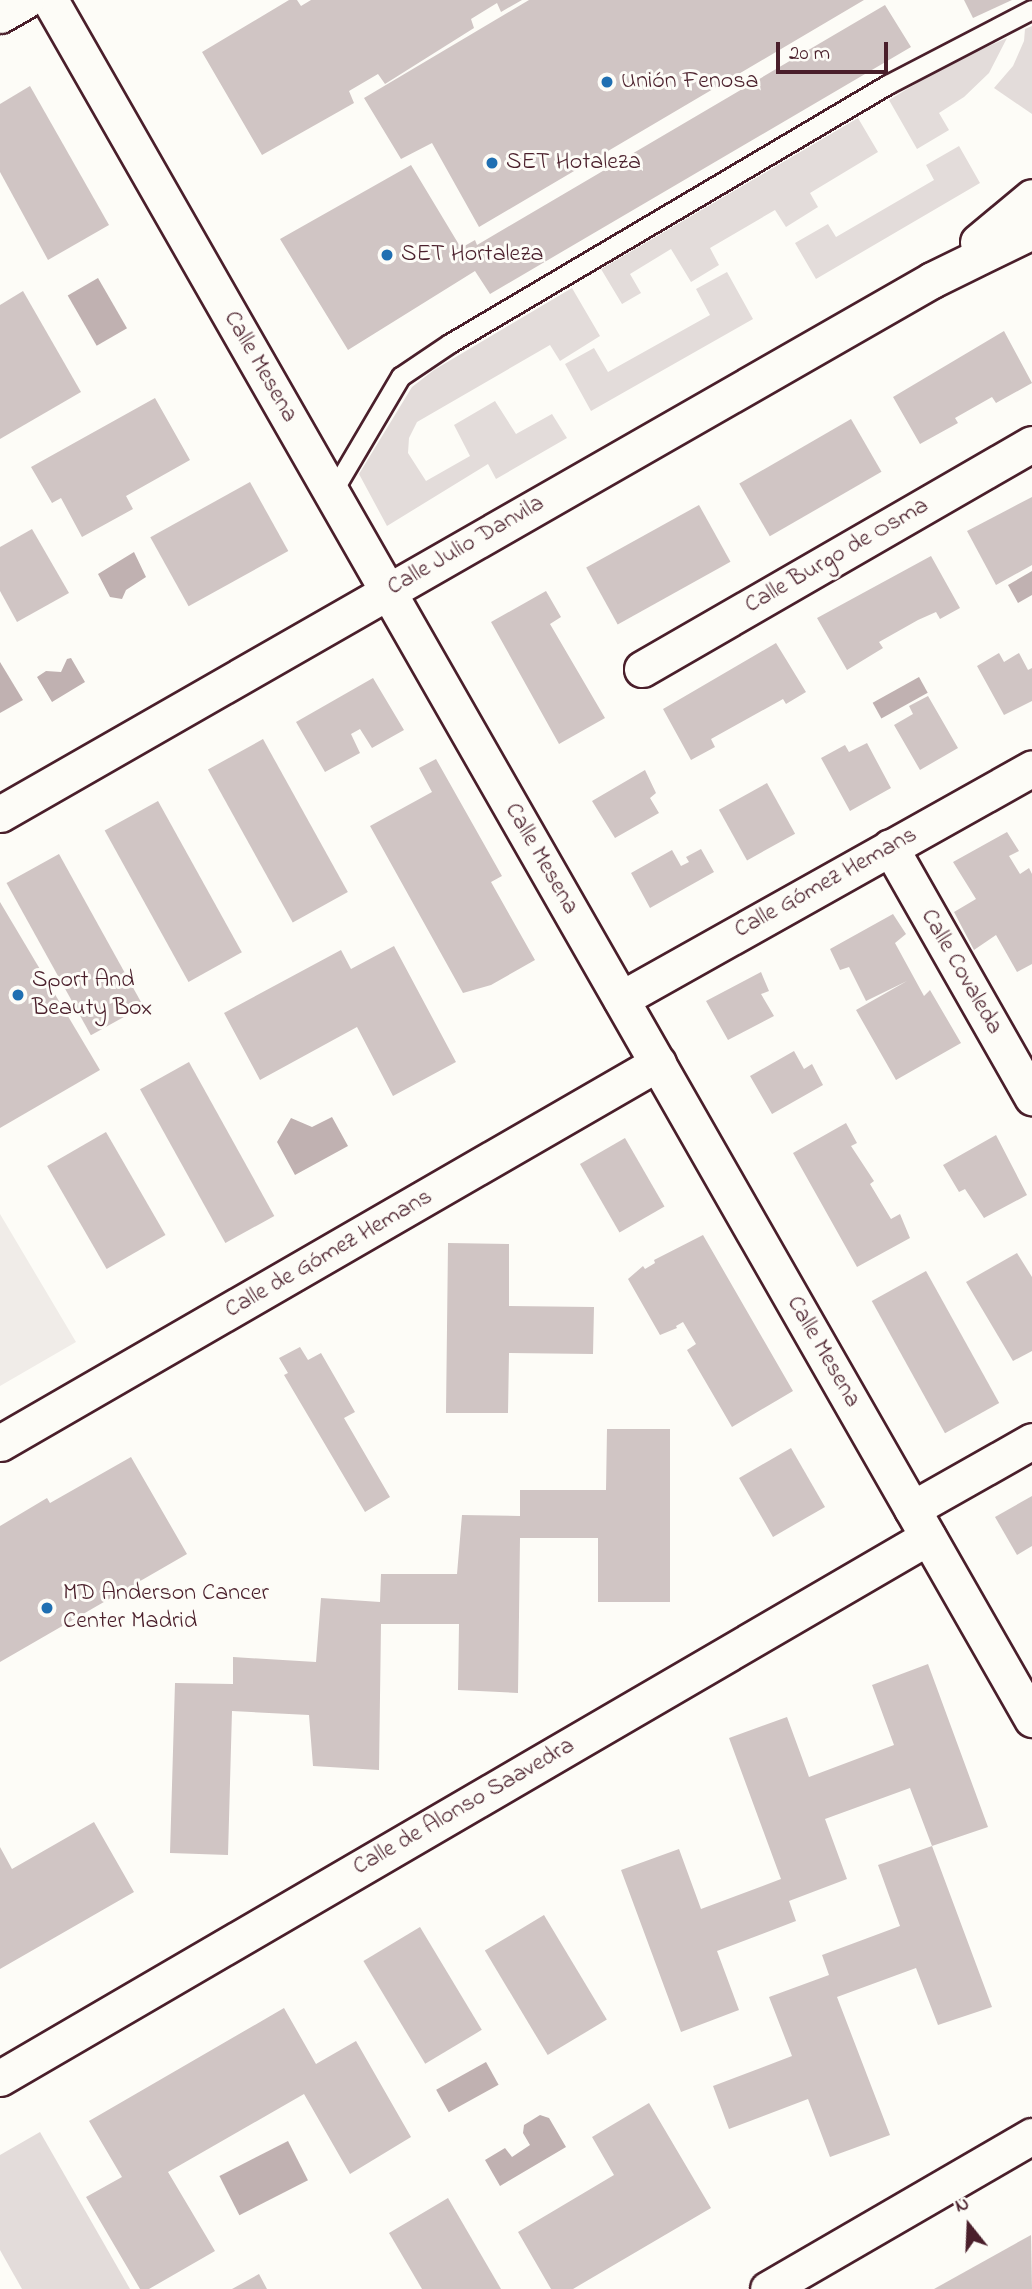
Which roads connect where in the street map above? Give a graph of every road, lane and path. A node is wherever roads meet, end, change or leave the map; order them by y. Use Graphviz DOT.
graph roads {
  1 [pos="26,0"];
  2 [pos="50,0"];
  3 [pos="1032,10"];
  4 [pos="0,15"];
  5 [pos="1032,197"];
  6 [pos="1032,231"];
  7 [pos="932,280"];
  8 [pos="1032,444"];
  9 [pos="332,494"];
  10 [pos="388,591"];
  11 [pos="642,669"];
  12 [pos="1032,768"];
  13 [pos="0,814"];
  14 [pos="890,847"];
  15 [pos="621,999"];
  16 [pos="658,1063"];
  17 [pos="1032,1097"];
  18 [pos="1032,1441"];
  19 [pos="0,1443"];
  20 [pos="920,1523"];
  21 [pos="1032,1719"];
  22 [pos="0,2078"];
  23 [pos="1032,2136"];
  24 [pos="768,2289"];
  1 -- 4 [label="street"];
  2 -- 9 [label="street, Calle Mesena"];
  3 -- 9 [label="lane"];
  5 -- 7 [label="street, Calle Julio Danvila"];
  6 -- 7 [label="street, Calle Julio Danvila"];
  7 -- 10 [label="street, Calle Julio Danvila"];
  8 -- 11 [label="street, Calle Burgo de Osma"];
  9 -- 10 [label="street, Calle Mesena"];
  10 -- 13 [label="street, Calle Julio Danvila"];
  10 -- 15 [label="street, Calle Mesena"];
  12 -- 14 [label="street, Calle Gómez Hemans"];
  14 -- 15 [label="street, Calle Gómez Hemans"];
  14 -- 17 [label="street, Calle Covaleda"];
  15 -- 16 [label="street, Calle Mesena"];
  16 -- 19 [label="street, Calle de Gómez Hemans"];
  16 -- 20 [label="street, Calle Mesena"];
  18 -- 20 [label="street, Calle de Alonso Saavedra"];
  20 -- 21 [label="street, Calle Mesena"];
  20 -- 22 [label="street, Calle de Alonso Saavedra"];
  23 -- 24 [label="street"];
}
